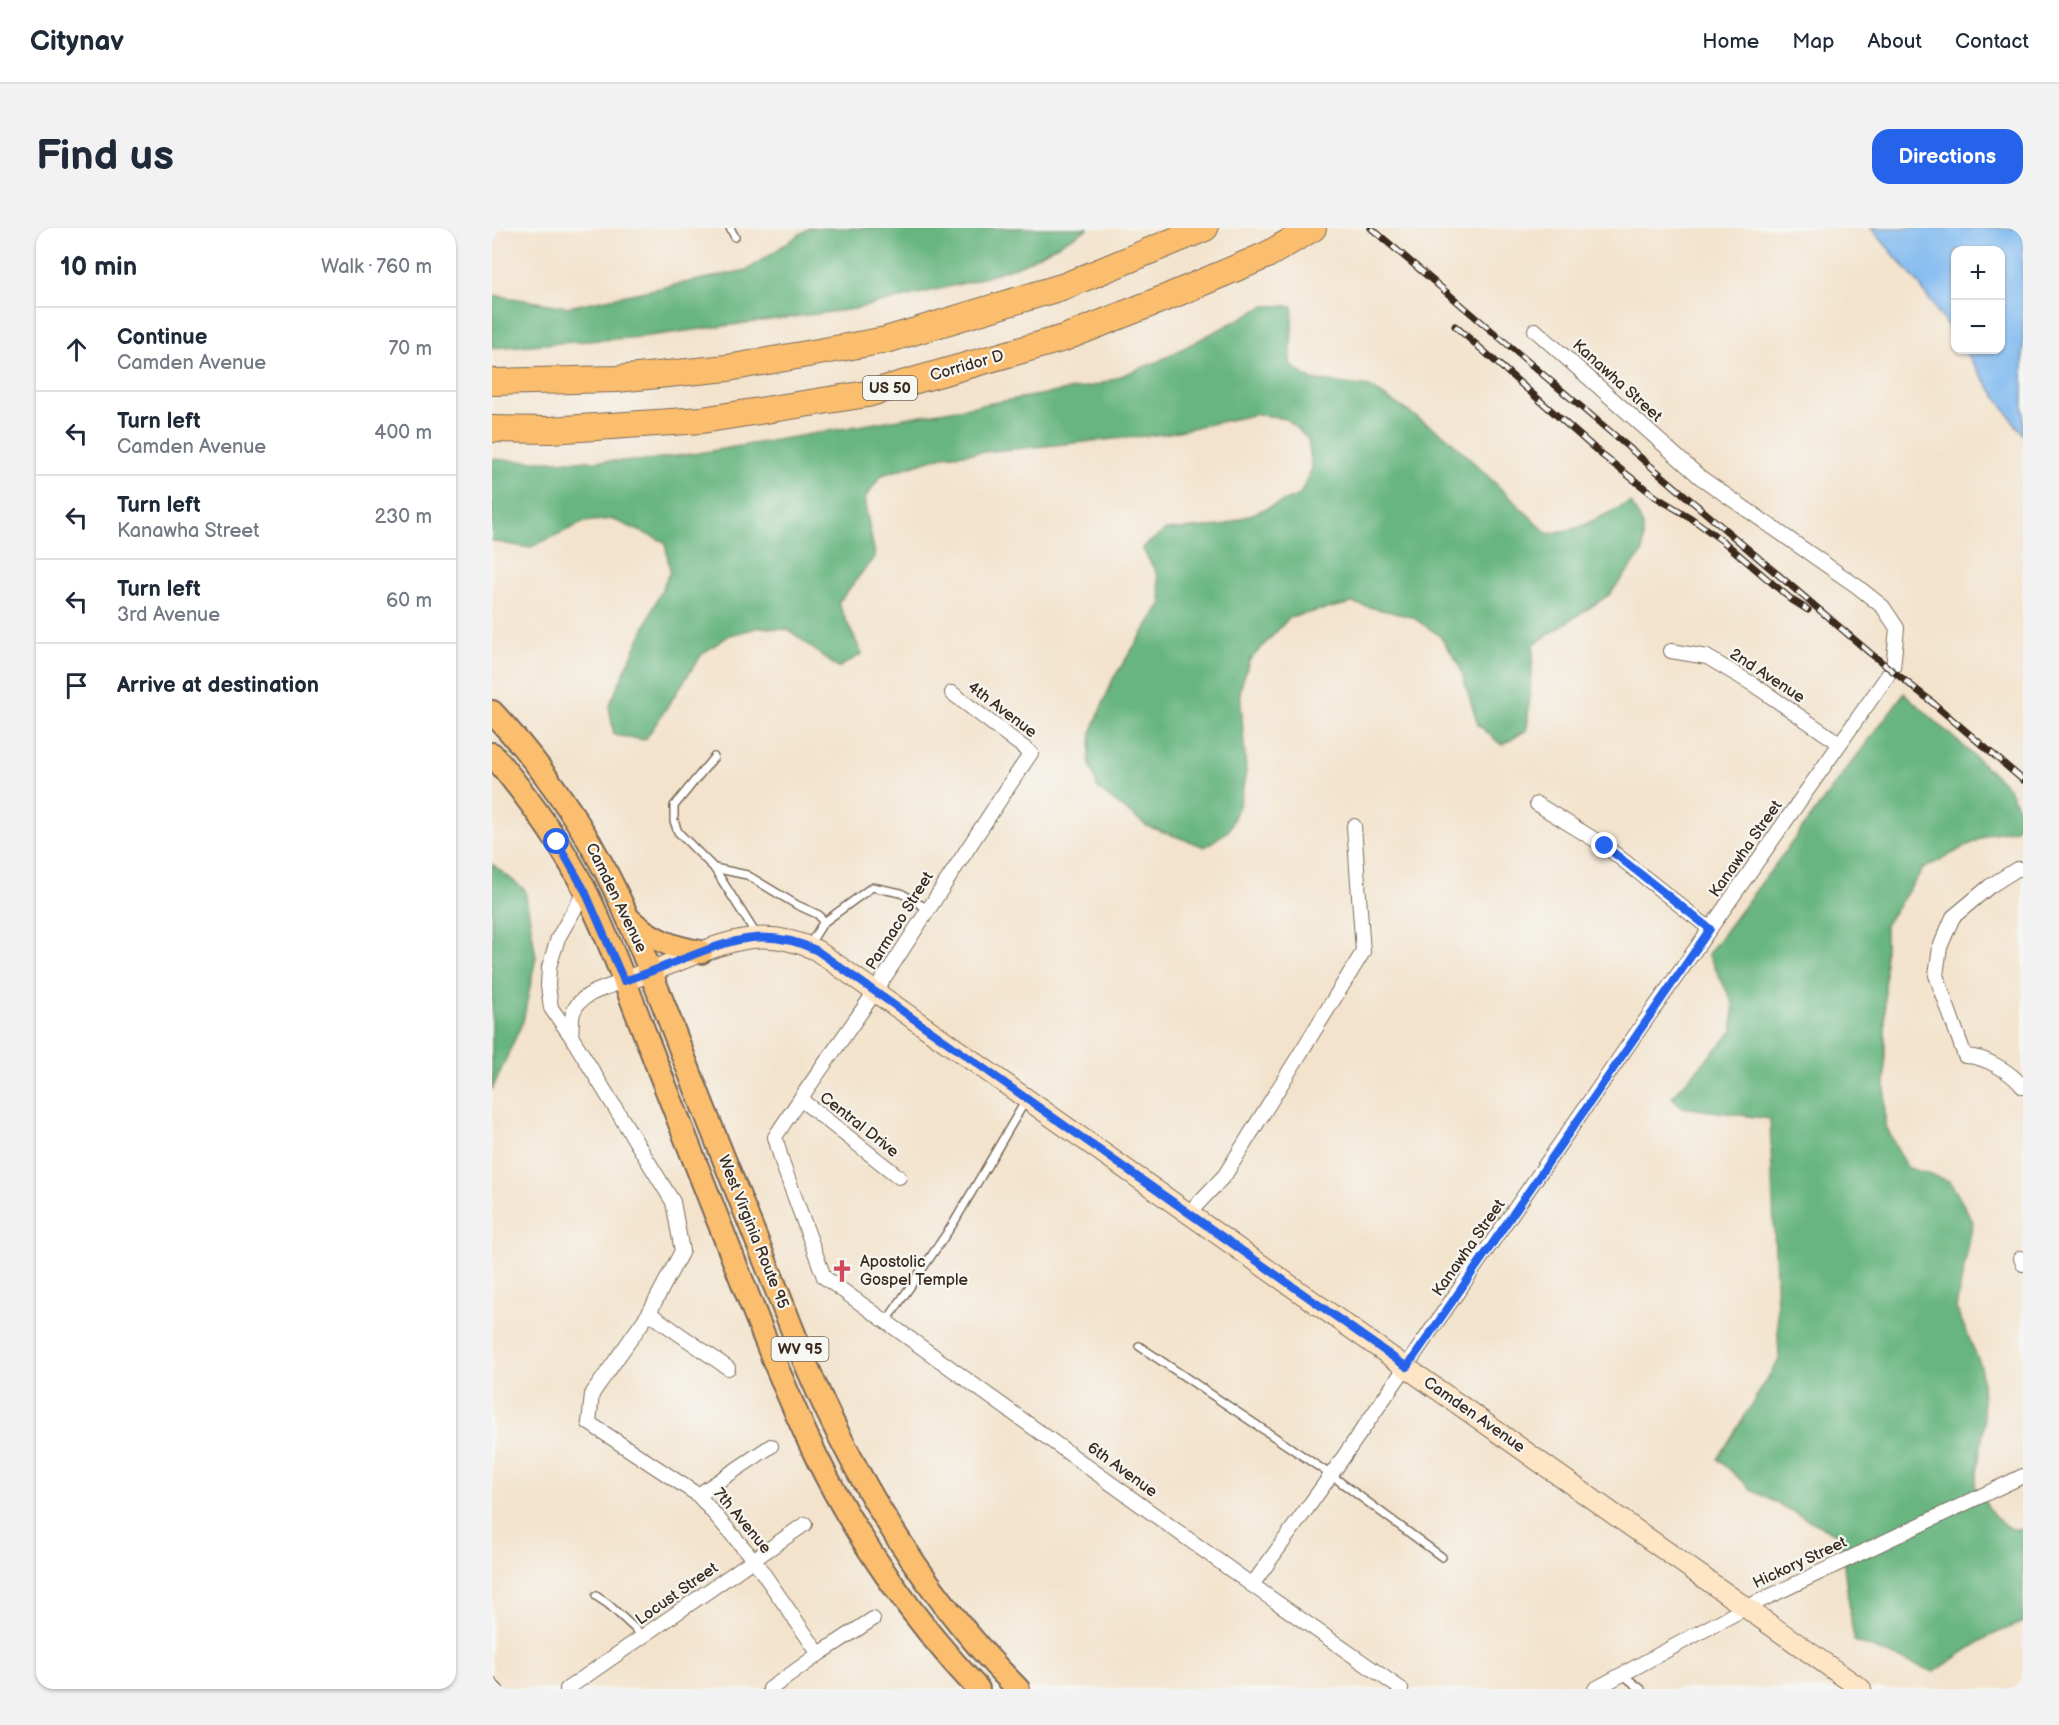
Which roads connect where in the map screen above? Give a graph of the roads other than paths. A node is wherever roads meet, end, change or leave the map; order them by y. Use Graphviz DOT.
graph roads {
  1 [pos="730,228"];
  2 [pos="1204,228"];
  3 [pos="1313,228"];
  4 [pos="735,237"];
  5 [pos="1535,330"];
  6 [pos="492,382"];
  7 [pos="492,429"];
  8 [pos="1671,651"];
  9 [pos="952,693"];
  10 [pos="492,712"];
  11 [pos="1839,743"];
  12 [pos="1031,753"];
  13 [pos="492,754"];
  14 [pos="714,757"];
  15 [pos="1537,804"];
  16 [pos="1354,826"];
  17 [pos="714,868"];
  18 [pos="2023,869"];
  19 [pos="585,891"];
  20 [pos="927,909"];
  21 [pos="627,918"];
  22 [pos="823,923"];
  23 [pos="1710,929"];
  24 [pos="757,937"];
  25 [pos="808,946"];
  26 [pos="701,952"];
  27 [pos="651,972"];
  28 [pos="624,981"];
  29 [pos="875,991"];
  30 [pos="571,1036"];
  31 [pos="2023,1087"];
  32 [pos="1027,1098"];
  33 [pos="800,1099"];
  34 [pos="899,1177"];
  35 [pos="1190,1213"];
  36 [pos="824,1277"];
  37 [pos="649,1313"];
  38 [pos="886,1322"];
  39 [pos="1139,1346"];
  40 [pos="1407,1367"];
  41 [pos="728,1368"];
  42 [pos="771,1446"];
  43 [pos="1331,1475"];
  44 [pos="2023,1476"];
  45 [pos="698,1495"];
  46 [pos="805,1524"];
  47 [pos="1442,1557"];
  48 [pos="754,1560"];
  49 [pos="1252,1585"];
  50 [pos="596,1596"];
  51 [pos="1747,1607"];
  52 [pos="873,1619"];
  53 [pos="644,1636"];
  54 [pos="819,1654"];
  55 [pos="1623,1675"];
  56 [pos="492,1682"];
  57 [pos="499,1689"];
  58 [pos="567,1689"];
  59 [pos="770,1689"];
  60 [pos="978,1689"];
  61 [pos="1018,1689"];
  62 [pos="1401,1689"];
  63 [pos="1595,1689"];
  64 [pos="1641,1689"];
  65 [pos="1862,1689"];
  1 -- 4 [label="lane"];
  2 -- 6 [label="highway"];
  3 -- 7 [label="highway, Corridor D / US 50"];
  5 -- 11 [label="street, Kanawha Street"];
  8 -- 11 [label="street, 2nd Avenue"];
  9 -- 12 [label="street, 4th Avenue"];
  10 -- 21 [label="main road, Camden Avenue / WV 95"];
  11 -- 23 [label="street, Kanawha Street"];
  12 -- 20 [label="street, Parmaco Street"];
  13 -- 19 [label="main road, Camden Avenue / WV 95"];
  14 -- 17 [label="lane"];
  15 -- 23 [label="street"];
  16 -- 35 [label="street"];
  17 -- 22 [label="lane"];
  17 -- 24 [label="lane"];
  18 -- 31 [label="street"];
  19 -- 28 [label="main road, Camden Avenue / WV 95"];
  19 -- 30 [label="street"];
  20 -- 22 [label="lane"];
  20 -- 29 [label="street, Parmaco Street"];
  21 -- 26 [label="main road"];
  21 -- 27 [label="main road, Camden Avenue / WV 95"];
  22 -- 25 [label="lane"];
  23 -- 40 [label="street, Kanawha Street"];
  24 -- 25 [label="street, Camden Avenue"];
  24 -- 26 [label="street, Camden Avenue"];
  25 -- 29 [label="street, Camden Avenue"];
  26 -- 27 [label="street, Camden Avenue"];
  27 -- 28 [label="street, Camden Avenue"];
  27 -- 61 [label="main road, West Virginia Route 95 / WV 95"];
  28 -- 30 [label="street"];
  28 -- 60 [label="main road, West Virginia Route 95 / WV 95"];
  29 -- 32 [label="street, Camden Avenue"];
  29 -- 33 [label="street, Parmaco Street"];
  30 -- 37 [label="street"];
  32 -- 35 [label="street, Camden Avenue"];
  32 -- 38 [label="lane"];
  33 -- 34 [label="street, Central Drive"];
  33 -- 36 [label="street, Parmaco Street"];
  35 -- 40 [label="street, Camden Avenue"];
  36 -- 38 [label="street, 6th Avenue"];
  37 -- 41 [label="street"];
  37 -- 45 [label="street, 7th Avenue"];
  38 -- 49 [label="street, 6th Avenue"];
  39 -- 43 [label="lane"];
  40 -- 43 [label="street, Kanawha Street"];
  40 -- 51 [label="street, Camden Avenue"];
  42 -- 45 [label="street"];
  43 -- 47 [label="lane"];
  43 -- 49 [label="street, Kanawha Street"];
  44 -- 51 [label="street, Hickory Street"];
  45 -- 48 [label="street, 7th Avenue"];
  46 -- 48 [label="street, Locust Street"];
  48 -- 53 [label="street, Locust Street"];
  48 -- 54 [label="street, 7th Avenue"];
  49 -- 62 [label="street, 6th Avenue"];
  50 -- 53 [label="lane"];
  51 -- 55 [label="street, Hickory Street"];
  51 -- 65 [label="street, Camden Avenue"];
  52 -- 54 [label="street"];
  53 -- 58 [label="street, Locust Street"];
  54 -- 59 [label="street"];
  55 -- 63 [label="street, Hickory Street"];
  55 -- 64 [label="lane"];
  56 -- 57 [label="lane"];
}
